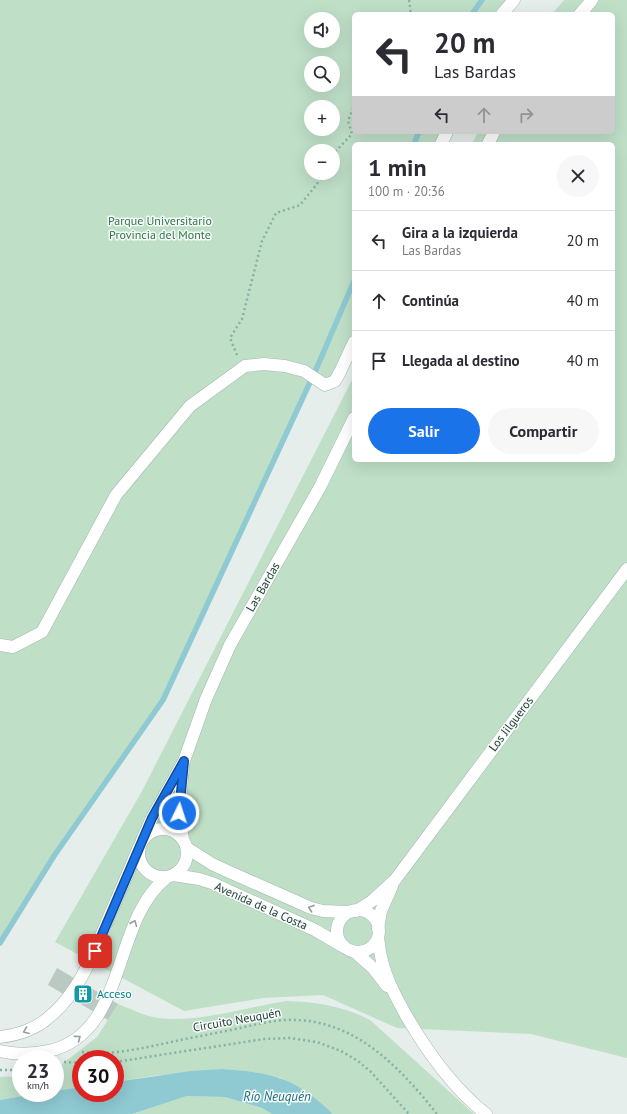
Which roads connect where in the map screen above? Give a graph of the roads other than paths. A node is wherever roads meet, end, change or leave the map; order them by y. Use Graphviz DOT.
graph roads {
  1 [pos="514,0"];
  2 [pos="592,0"];
  3 [pos="504,12"];
  4 [pos="582,12"];
  5 [pos="352,346"];
  6 [pos="352,422"];
  7 [pos="627,569"];
  8 [pos="0,645"];
  9 [pos="184,761"];
  10 [pos="141,844"];
  11 [pos="185,844"];
  12 [pos="170,876"];
  13 [pos="395,880"];
  14 [pos="353,912"];
  15 [pos="378,933"];
  16 [pos="344,947"];
  17 [pos="355,952"];
  18 [pos="399,1002"];
  19 [pos="0,1037"];
  20 [pos="0,1051"];
  21 [pos="486,1114"];
  1 -- 3 [label="street"];
  2 -- 4 [label="street"];
  5 -- 8 [label="street"];
  6 -- 9 [label="street, Las Bardas"];
  7 -- 13 [label="street, Los Jilgueros"];
  9 -- 10 [label="street, Las Bardas"];
  9 -- 11 [label="street, Las Bardas"];
  10 -- 11 [label="street"];
  10 -- 12 [label="street"];
  10 -- 19 [label="street, Las Bardas, one-way"];
  11 -- 12 [label="street, Las Bardas"];
  14 -- 11 [label="street, Avenida de la Costa, one-way"];
  12 -- 16 [label="street, Avenida de la Costa"];
  20 -- 12 [label="street, Las Bardas, one-way"];
  13 -- 14 [label="street, Los Jilgueros"];
  13 -- 15 [label="street, Los Jilgueros"];
  14 -- 15 [label="street, Avenida de la Costa"];
  14 -- 16 [label="street"];
  15 -- 17 [label="street"];
  15 -- 18 [label="street, Avenida de la Costa"];
  16 -- 17 [label="street, Avenida de la Costa"];
  17 -- 18 [label="street, Avenida de la Costa"];
  18 -- 21 [label="street, Avenida de la Costa"];
}
